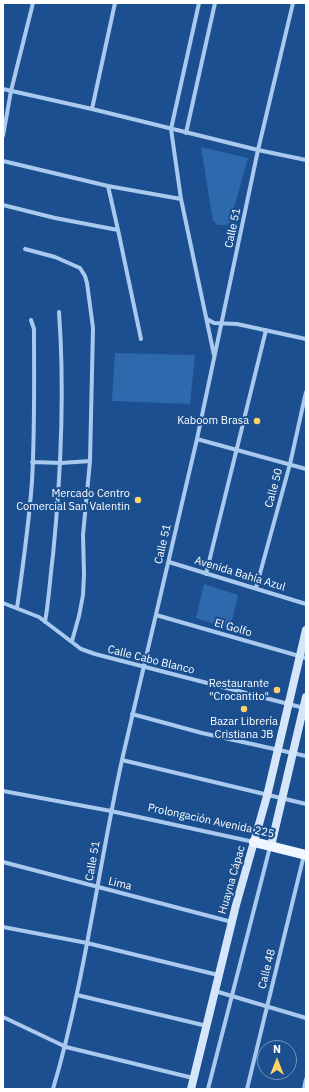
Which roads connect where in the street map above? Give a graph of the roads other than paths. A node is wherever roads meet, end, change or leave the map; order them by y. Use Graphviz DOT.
graph roads {
  1 [pos="33,3"];
  2 [pos="115,3"];
  3 [pos="199,3"];
  4 [pos="215,3"];
  5 [pos="293,3"];
  6 [pos="3,89"];
  7 [pos="11,91"];
  8 [pos="92,109"];
  9 [pos="171,129"];
  10 [pos="186,133"];
  11 [pos="3,136"];
  12 [pos="258,150"];
  13 [pos="306,160"];
  14 [pos="3,161"];
  15 [pos="108,186"];
  16 [pos="181,199"];
  17 [pos="3,204"];
  18 [pos="118,230"];
  19 [pos="25,249"];
  20 [pos="59,312"];
  21 [pos="207,319"];
  22 [pos="31,320"];
  23 [pos="222,324"];
  24 [pos="266,330"];
  25 [pos="141,339"];
  26 [pos="306,339"];
  27 [pos="215,357"];
  28 [pos="306,392"];
  29 [pos="197,439"];
  30 [pos="237,450"];
  31 [pos="32,462"];
  32 [pos="90,462"];
  33 [pos="60,463"];
  34 [pos="290,464"];
  35 [pos="306,469"];
  36 [pos="169,562"];
  37 [pos="206,574"];
  38 [pos="256,588"];
  39 [pos="3,603"];
  40 [pos="306,604"];
  41 [pos="17,608"];
  42 [pos="156,614"];
  43 [pos="45,622"];
  44 [pos="306,630"];
  45 [pos="72,641"];
  46 [pos="303,657"];
  47 [pos="143,666"];
  48 [pos="306,697"];
  49 [pos="289,705"];
  50 [pos="305,708"];
  51 [pos="132,714"];
  52 [pos="278,750"];
  53 [pos="293,753"];
  54 [pos="306,756"];
  55 [pos="122,760"];
  56 [pos="3,791"];
  57 [pos="267,796"];
  58 [pos="282,799"];
  59 [pos="306,804"];
  60 [pos="111,811"];
  61 [pos="254,842"];
  62 [pos="271,846"];
  63 [pos="305,854"];
  64 [pos="3,862"];
  65 [pos="97,887"];
  66 [pos="232,922"];
  67 [pos="3,927"];
  68 [pos="88,943"];
  69 [pos="218,975"];
  70 [pos="215,991"];
  71 [pos="77,995"];
  72 [pos="232,996"];
  73 [pos="267,1006"];
  74 [pos="3,1017"];
  75 [pos="306,1018"];
  76 [pos="207,1026"];
  77 [pos="66,1046"];
  78 [pos="194,1078"];
  79 [pos="306,1079"];
  80 [pos="53,1089"];
  81 [pos="191,1089"];
  82 [pos="208,1089"];
  83 [pos="247,1089"];
  84 [pos="304,1089"];
  1 -- 7 [label="street"];
  2 -- 8 [label="street"];
  3 -- 9 [label="street"];
  4 -- 10 [label="street"];
  5 -- 12 [label="street, Calle 51"];
  6 -- 7 [label="street"];
  7 -- 8 [label="street"];
  7 -- 11 [label="street"];
  8 -- 9 [label="street"];
  9 -- 10 [label="street"];
  9 -- 16 [label="street"];
  10 -- 12 [label="street"];
  12 -- 13 [label="street"];
  12 -- 23 [label="street, Calle 51"];
  14 -- 15 [label="street"];
  15 -- 16 [label="street"];
  15 -- 18 [label="street"];
  16 -- 21 [label="street"];
  17 -- 18 [label="street"];
  18 -- 25 [label="street"];
  19 -- 32 [label="street"];
  20 -- 33 [label="street"];
  21 -- 23 [label="street"];
  21 -- 27 [label="street"];
  22 -- 31 [label="street"];
  23 -- 24 [label="street"];
  23 -- 27 [label="street, Calle 51"];
  24 -- 26 [label="street"];
  24 -- 30 [label="street"];
  27 -- 29 [label="street, Calle 51"];
  28 -- 34 [label="street, Calle 50"];
  29 -- 30 [label="street"];
  29 -- 36 [label="street, Calle 51"];
  30 -- 34 [label="street"];
  30 -- 37 [label="street"];
  31 -- 33 [label="street"];
  31 -- 41 [label="street"];
  32 -- 33 [label="street"];
  32 -- 45 [label="street"];
  33 -- 43 [label="street"];
  34 -- 35 [label="street"];
  34 -- 38 [label="street, Calle 50"];
  36 -- 37 [label="street, Avenida Bahía Azul"];
  36 -- 42 [label="street, Calle 51"];
  37 -- 38 [label="street, Avenida Bahía Azul"];
  38 -- 40 [label="street, Avenida Bahía Azul"];
  39 -- 41 [label="street, Calle Cabo Blanco"];
  41 -- 43 [label="street, Calle Cabo Blanco"];
  42 -- 46 [label="street, El Golfo"];
  42 -- 47 [label="street, Calle 51"];
  43 -- 45 [label="street, Calle Cabo Blanco"];
  44 -- 46 [label="main road, Huayna Cápac"];
  45 -- 47 [label="street, Calle Cabo Blanco"];
  46 -- 49 [label="main road, Huayna Cápac"];
  47 -- 49 [label="street, Calle Cabo Blanco"];
  47 -- 51 [label="street, Calle 51"];
  48 -- 50 [label="main road"];
  49 -- 50 [label="street, Calle Cabo Blanco"];
  49 -- 52 [label="main road, Huayna Cápac"];
  50 -- 53 [label="main road"];
  51 -- 52 [label="street"];
  51 -- 55 [label="street, Calle 51"];
  52 -- 53 [label="street"];
  52 -- 57 [label="main road, Huayna Cápac"];
  53 -- 54 [label="street"];
  53 -- 58 [label="main road"];
  55 -- 57 [label="street"];
  55 -- 60 [label="street, Calle 51"];
  56 -- 60 [label="street, Prolongación Avenida 225"];
  57 -- 58 [label="street"];
  57 -- 61 [label="main road, Huayna Cápac"];
  58 -- 59 [label="street"];
  58 -- 62 [label="main road"];
  60 -- 61 [label="street, Prolongación Avenida 225"];
  60 -- 65 [label="street, Calle 51"];
  61 -- 62 [label="main road, Prolongación Avenida 225"];
  61 -- 66 [label="main road, Huayna Cápac"];
  62 -- 63 [label="main road, Prolongación Avenida 225"];
  62 -- 72 [label="street"];
  63 -- 73 [label="street, Calle 48"];
  64 -- 65 [label="street, Lima"];
  65 -- 66 [label="street, Lima"];
  65 -- 68 [label="street, Calle 51"];
  66 -- 69 [label="main road, Huayna Cápac"];
  67 -- 68 [label="street"];
  68 -- 69 [label="street"];
  68 -- 71 [label="street, Calle 51"];
  69 -- 70 [label="main road, Huayna Cápac"];
  70 -- 72 [label="street"];
  70 -- 76 [label="main road, Huayna Cápac"];
  71 -- 76 [label="street"];
  71 -- 77 [label="street, Calle 51"];
  72 -- 73 [label="street"];
  72 -- 82 [label="street"];
  73 -- 75 [label="street"];
  73 -- 83 [label="street, Calle 48"];
  74 -- 77 [label="street"];
  76 -- 78 [label="main road, Huayna Cápac"];
  77 -- 78 [label="street"];
  77 -- 80 [label="street, Calle 51"];
  78 -- 81 [label="main road, Huayna Cápac"];
  79 -- 84 [label="street"];
}
